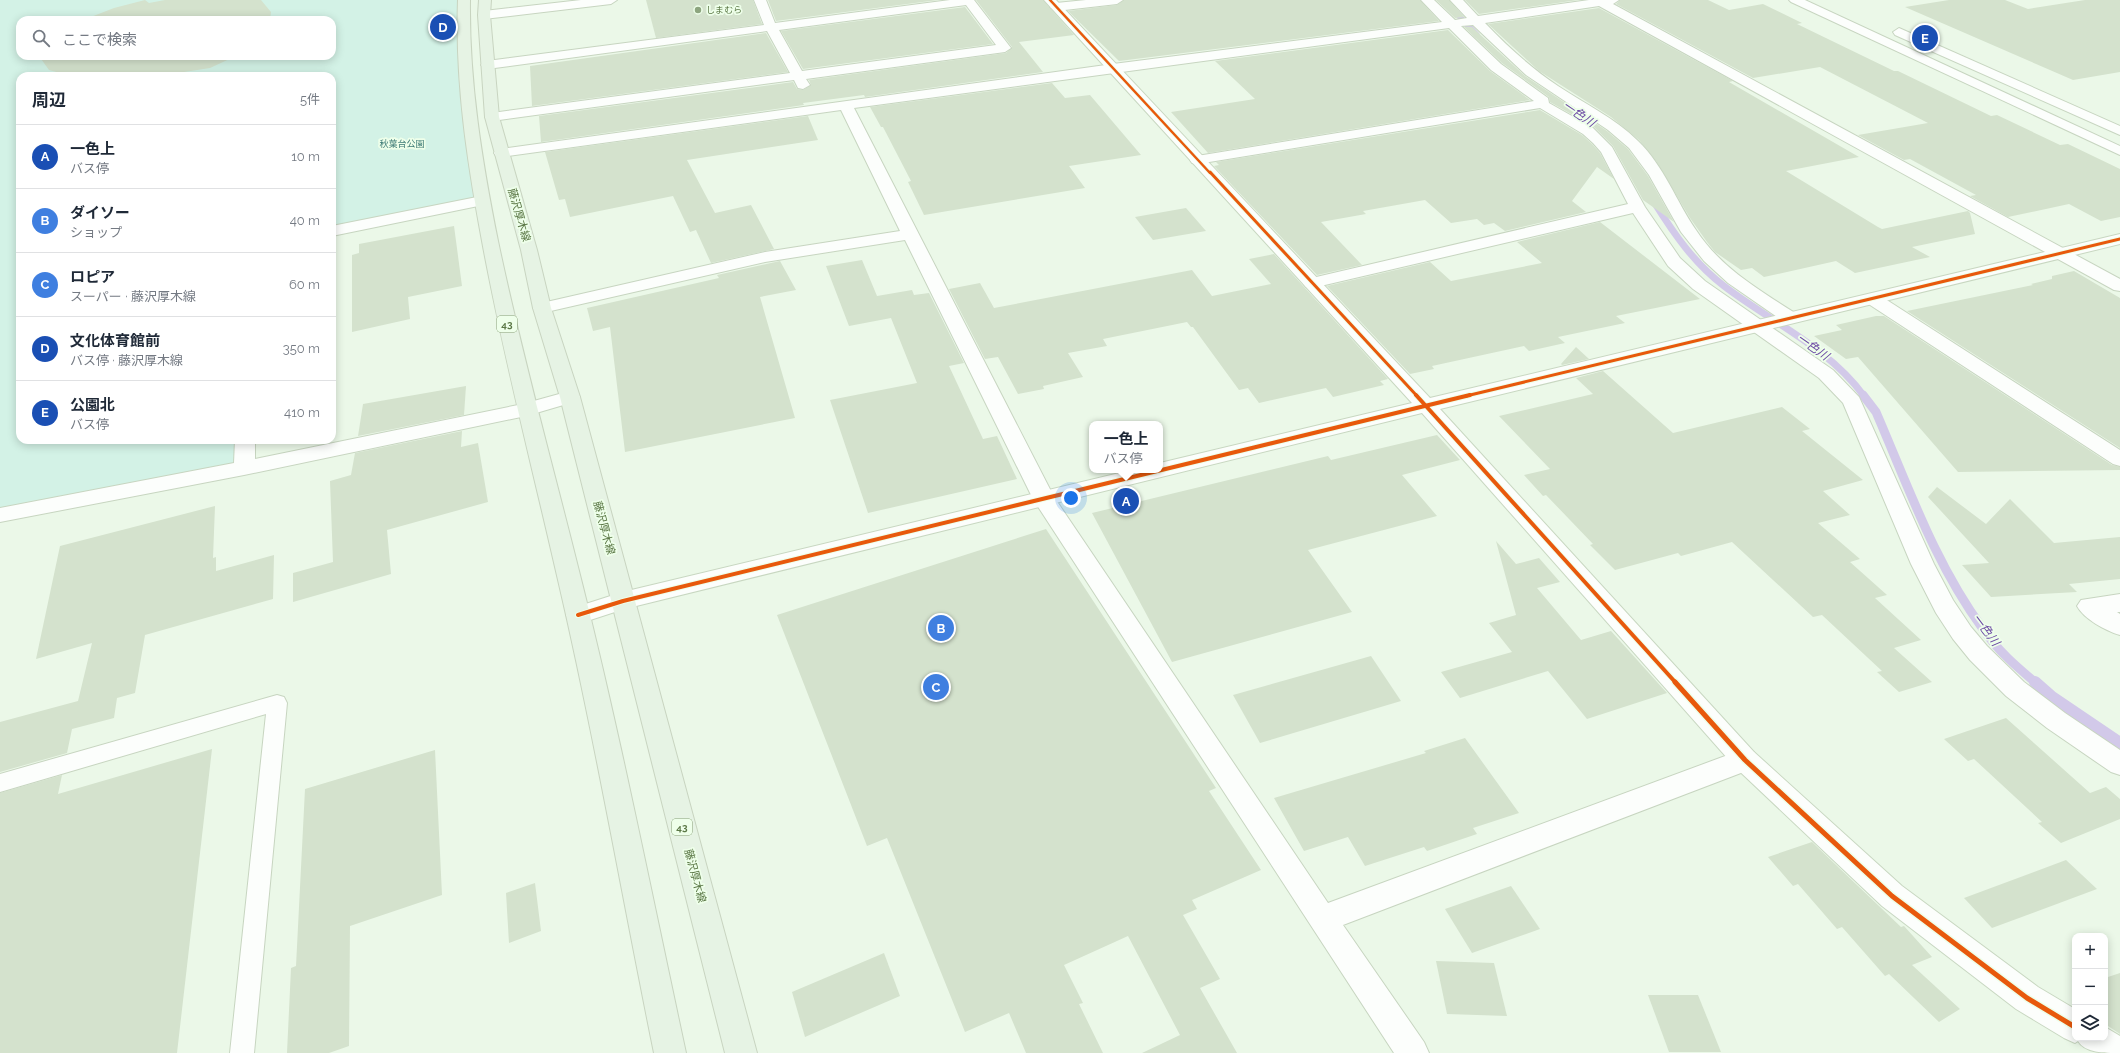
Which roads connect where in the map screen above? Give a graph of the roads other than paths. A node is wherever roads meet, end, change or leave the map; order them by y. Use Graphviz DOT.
graph roads {
  1 [pos="464,0"];
  2 [pos="485,0"];
  3 [pos="611,0"];
  4 [pos="760,0"];
  5 [pos="968,0"];
  6 [pos="1117,0"];
  7 [pos="1427,0"];
  8 [pos="1456,0"];
  9 [pos="1795,0"];
  10 [pos="1607,1"];
  11 [pos="1053,4"];
  12 [pos="484,15"];
  13 [pos="1473,21"];
  14 [pos="1454,24"];
  15 [pos="1886,26"];
  16 [pos="771,27"];
  17 [pos="487,65"];
  18 [pos="1113,68"];
  19 [pos="800,80"];
  20 [pos="1542,104"];
  21 [pos="845,105"];
  22 [pos="492,117"];
  23 [pos="2120,131"];
  24 [pos="2120,151"];
  25 [pos="501,153"];
  26 [pos="1197,160"];
  27 [pos="482,201"];
  28 [pos="1637,207"];
  29 [pos="336,229"];
  30 [pos="910,234"];
  31 [pos="2120,239"];
  32 [pos="2060,254"];
  33 [pos="1312,283"];
  34 [pos="2120,286"];
  35 [pos="1873,299"];
  36 [pos="542,308"];
  37 [pos="1786,318"];
  38 [pos="1759,325"];
  39 [pos="570,398"];
  40 [pos="1426,406"];
  41 [pos="526,410"];
  42 [pos="245,444"];
  43 [pos="2120,459"];
  44 [pos="244,468"];
  45 [pos="1163,470"];
  46 [pos="1151,473"];
  47 [pos="1044,499"];
  48 [pos="0,515"];
  49 [pos="623,601"];
  50 [pos="2120,603"];
  51 [pos="578,614"];
  52 [pos="2120,626"];
  53 [pos="1746,760"];
  54 [pos="2120,764"];
  55 [pos="0,783"];
  56 [pos="1322,919"];
  57 [pos="2072,1025"];
  58 [pos="2098,1041"];
  59 [pos="242,1053"];
  60 [pos="670,1053"];
  61 [pos="741,1053"];
  62 [pos="1413,1053"];
  63 [pos="2117,1053"];
  1 -- 27 [label="main road, 43"];
  2 -- 12 [label="main road, 藤沢厚木線 / 43"];
  3 -- 12 [label="street"];
  4 -- 16 [label="street"];
  5 -- 16 [label="street"];
  5 -- 19 [label="street"];
  6 -- 11 [label="street"];
  7 -- 14 [label="street"];
  8 -- 13 [label="street"];
  9 -- 24 [label="street"];
  10 -- 13 [label="street"];
  10 -- 32 [label="street"];
  11 -- 18 [label="street"];
  12 -- 17 [label="main road, 藤沢厚木線 / 43"];
  13 -- 14 [label="street"];
  13 -- 37 [label="street"];
  14 -- 18 [label="street"];
  14 -- 20 [label="street"];
  15 -- 23 [label="street"];
  16 -- 17 [label="street"];
  16 -- 19 [label="street"];
  17 -- 22 [label="main road, 藤沢厚木線 / 43"];
  18 -- 21 [label="street"];
  18 -- 26 [label="street"];
  19 -- 22 [label="street"];
  20 -- 26 [label="street"];
  20 -- 28 [label="street"];
  21 -- 25 [label="street"];
  21 -- 30 [label="street"];
  22 -- 25 [label="main road, 藤沢厚木線 / 43"];
  25 -- 36 [label="main road, 藤沢厚木線 / 43"];
  26 -- 33 [label="street"];
  27 -- 29 [label="street"];
  27 -- 41 [label="main road, 43"];
  28 -- 33 [label="street"];
  28 -- 38 [label="street"];
  30 -- 36 [label="street"];
  30 -- 47 [label="street"];
  31 -- 32 [label="street"];
  32 -- 34 [label="street"];
  32 -- 35 [label="street"];
  33 -- 40 [label="street"];
  35 -- 37 [label="street"];
  35 -- 43 [label="street"];
  36 -- 39 [label="main road, 藤沢厚木線 / 43"];
  37 -- 38 [label="street"];
  38 -- 40 [label="street"];
  38 -- 54 [label="street"];
  39 -- 41 [label="street"];
  39 -- 49 [label="main road, 藤沢厚木線 / 43"];
  40 -- 45 [label="street"];
  40 -- 53 [label="street"];
  41 -- 44 [label="street"];
  41 -- 51 [label="main road, 43"];
  42 -- 44 [label="street"];
  44 -- 48 [label="street"];
  46 -- 47 [label="street"];
  47 -- 49 [label="street"];
  47 -- 56 [label="street"];
  49 -- 51 [label="street"];
  49 -- 61 [label="main road, 藤沢厚木線 / 43"];
  50 -- 52 [label="street"];
  51 -- 60 [label="main road, 43"];
  53 -- 56 [label="street"];
  53 -- 57 [label="street"];
  55 -- 59 [label="lane"];
  56 -- 62 [label="street"];
  58 -- 63 [label="street"];
}
